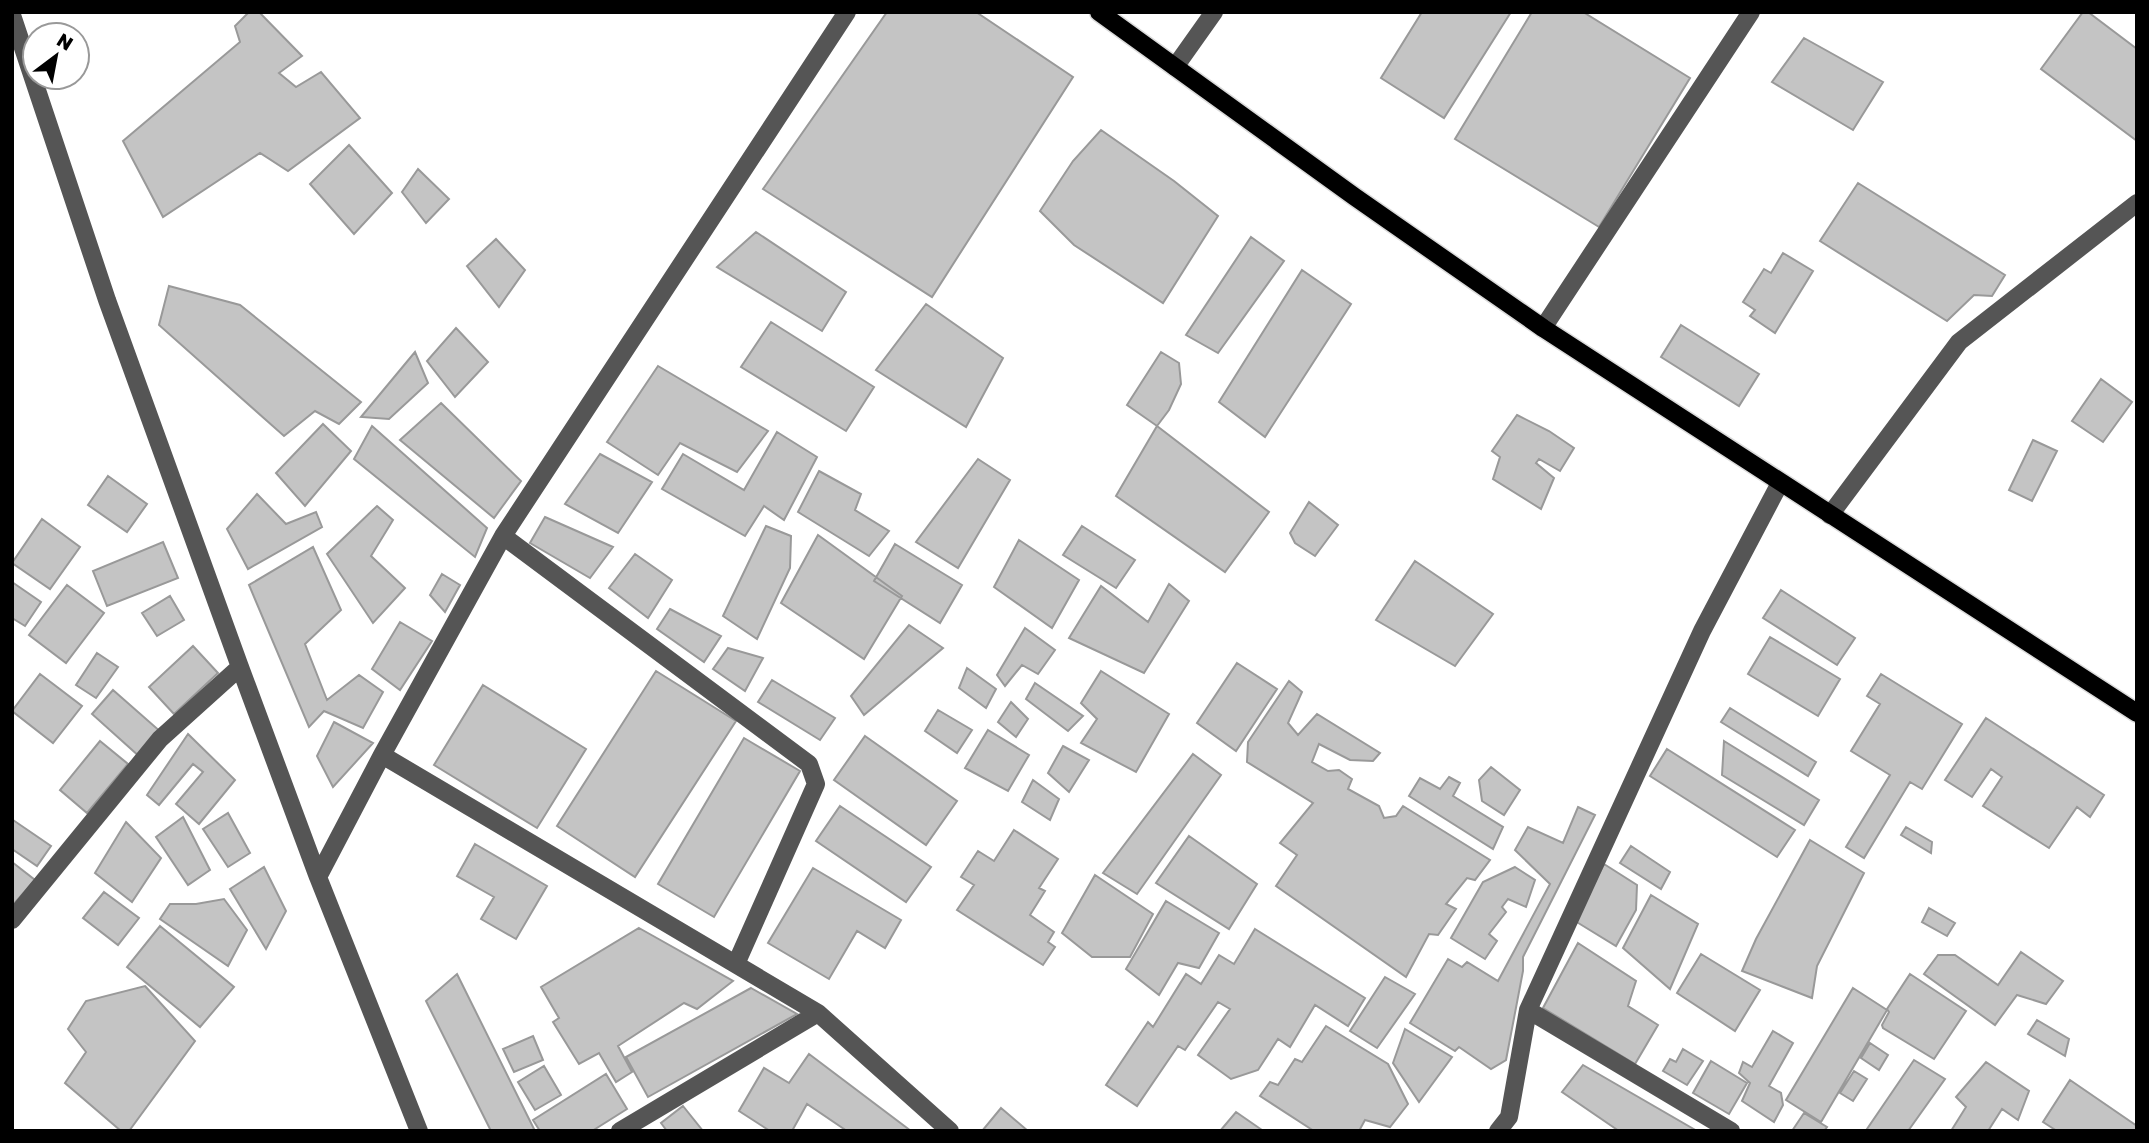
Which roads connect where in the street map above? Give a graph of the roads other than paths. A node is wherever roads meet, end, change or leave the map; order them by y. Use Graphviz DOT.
graph roads {
  1 [pos="847,12"];
  2 [pos="1099,12"];
  3 [pos="1214,12"];
  4 [pos="1751,12"];
  5 [pos="12,15"];
  6 [pos="1175,67"];
  7 [pos="2137,203"];
  8 [pos="1543,328"];
  9 [pos="1780,483"];
  10 [pos="1830,515"];
  11 [pos="503,536"];
  12 [pos="240,667"];
  13 [pos="2137,713"];
  14 [pos="382,755"];
  15 [pos="318,877"];
  16 [pos="12,920"];
  17 [pos="736,964"];
  18 [pos="1528,1010"];
  19 [pos="818,1013"];
  20 [pos="419,1131"];
  21 [pos="620,1131"];
  22 [pos="950,1131"];
  23 [pos="1499,1131"];
  24 [pos="1731,1131"];
  1 -- 11 [label="street"];
  2 -- 6 [label="main road"];
  3 -- 6 [label="street"];
  4 -- 8 [label="street"];
  5 -- 12 [label="street"];
  6 -- 8 [label="main road"];
  7 -- 10 [label="street"];
  8 -- 9 [label="main road"];
  9 -- 10 [label="main road"];
  9 -- 18 [label="street"];
  10 -- 13 [label="main road"];
  11 -- 14 [label="street"];
  11 -- 17 [label="street"];
  12 -- 15 [label="street"];
  12 -- 16 [label="street"];
  14 -- 15 [label="street"];
  14 -- 17 [label="street"];
  15 -- 20 [label="street"];
  17 -- 19 [label="street"];
  18 -- 23 [label="street"];
  18 -- 24 [label="street"];
  19 -- 21 [label="street"];
  19 -- 22 [label="street"];
}
